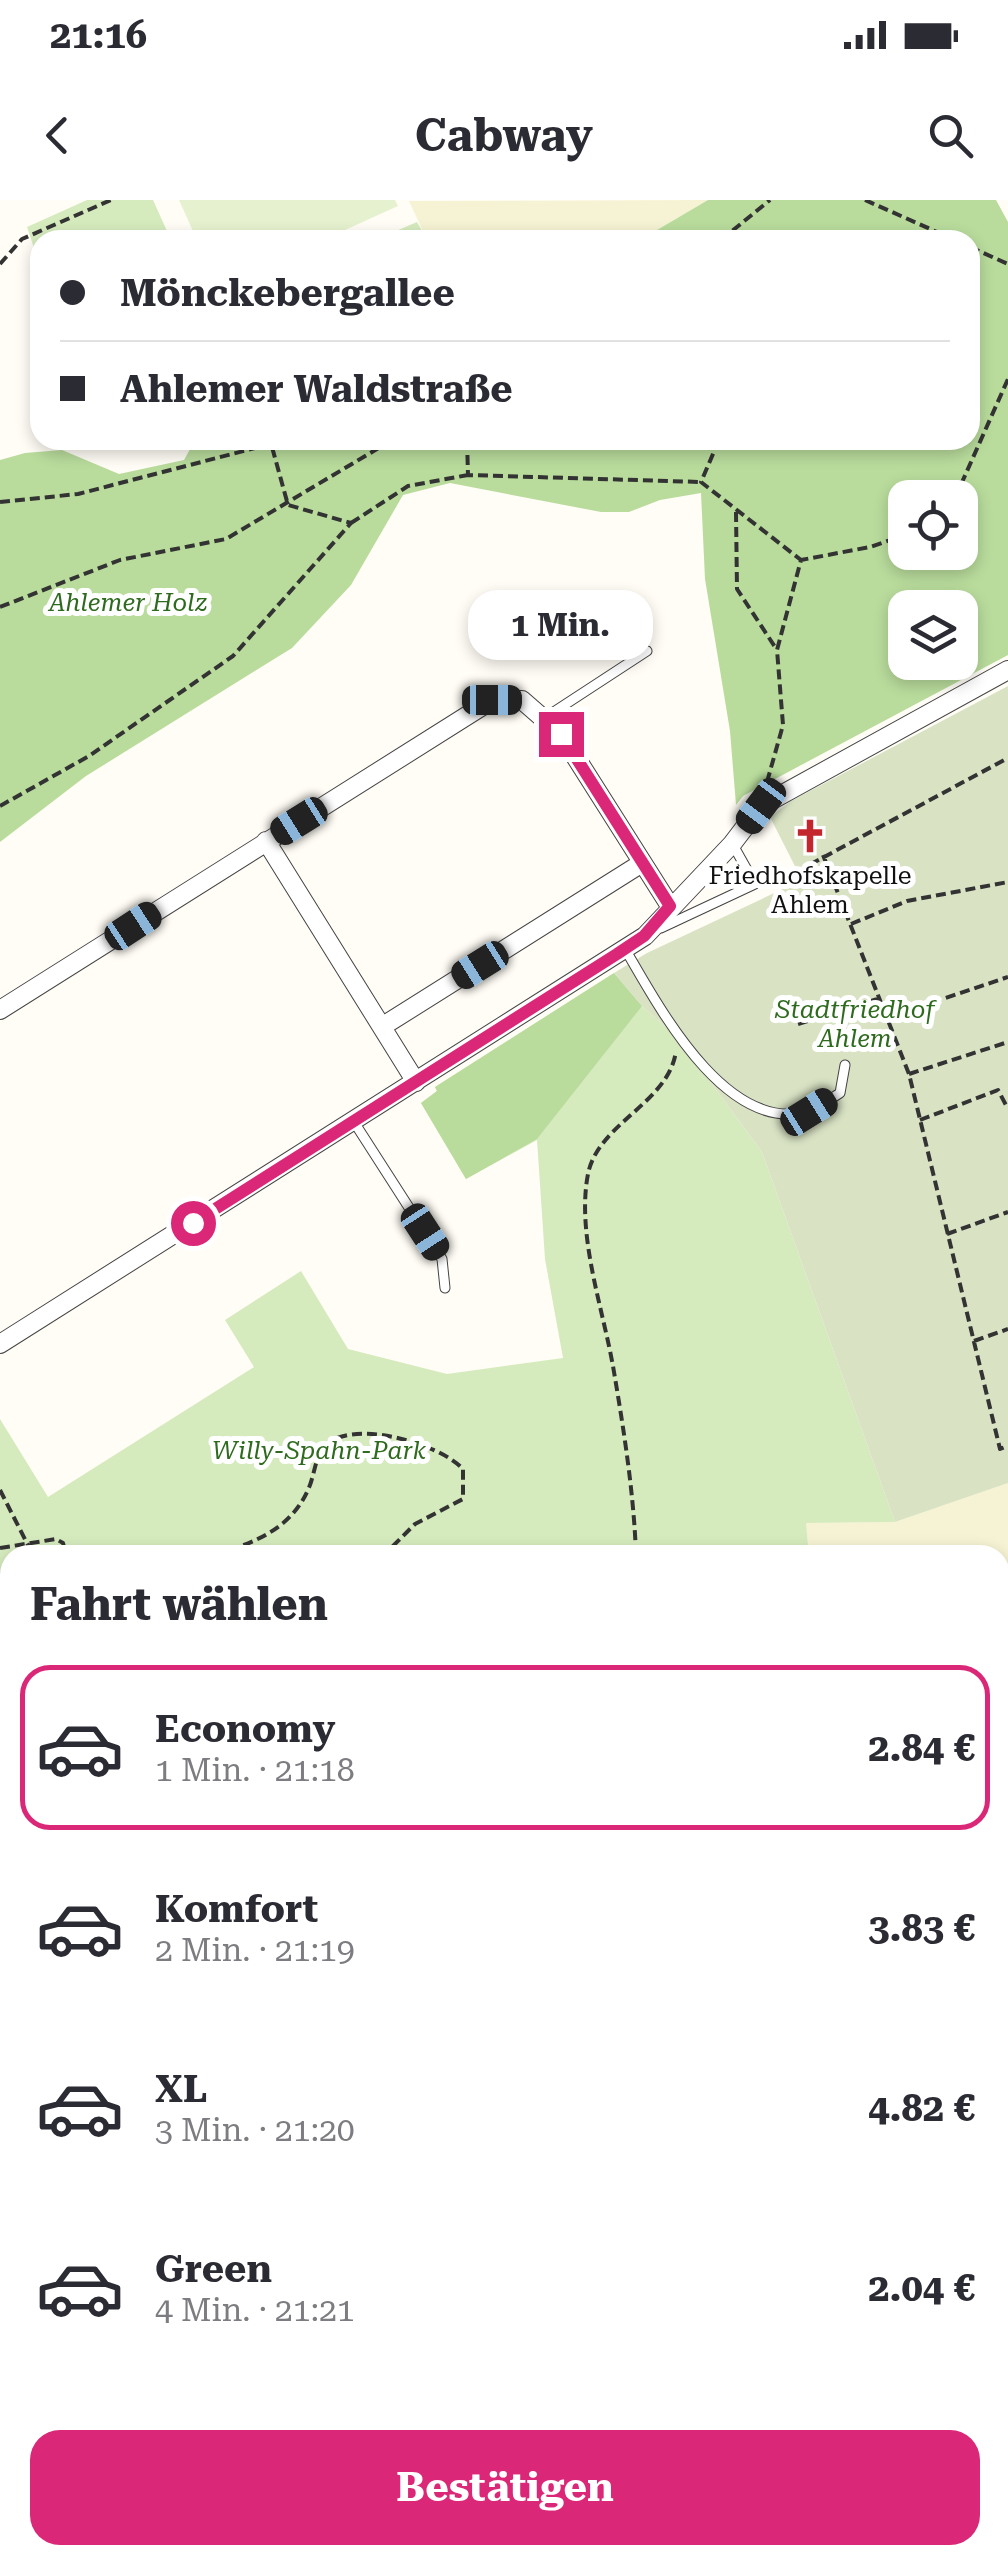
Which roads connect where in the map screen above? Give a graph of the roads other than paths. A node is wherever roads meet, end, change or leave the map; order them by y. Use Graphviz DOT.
graph roads {
  1 [pos="647,651"];
  2 [pos="1008,670"];
  3 [pos="546,717"];
  4 [pos="266,841"];
  5 [pos="732,844"];
  6 [pos="642,863"];
  7 [pos="670,906"];
  8 [pos="644,936"];
  9 [pos="625,949"];
  10 [pos="0,1010"];
  11 [pos="383,1026"];
  12 [pos="845,1065"];
  13 [pos="416,1082"];
  14 [pos="354,1122"];
  15 [pos="445,1288"];
  16 [pos="0,1344"];
  1 -- 3 [label="lane"];
  2 -- 5 [label="street"];
  3 -- 4 [label="street"];
  3 -- 6 [label="street"];
  4 -- 10 [label="street"];
  4 -- 11 [label="street"];
  5 -- 7 [label="street"];
  5 -- 8 [label="lane"];
  6 -- 7 [label="street"];
  6 -- 11 [label="street"];
  7 -- 8 [label="street"];
  8 -- 9 [label="street"];
  9 -- 12 [label="lane"];
  9 -- 13 [label="street"];
  11 -- 13 [label="street"];
  13 -- 14 [label="street"];
  14 -- 15 [label="lane"];
  14 -- 16 [label="street"];
}
